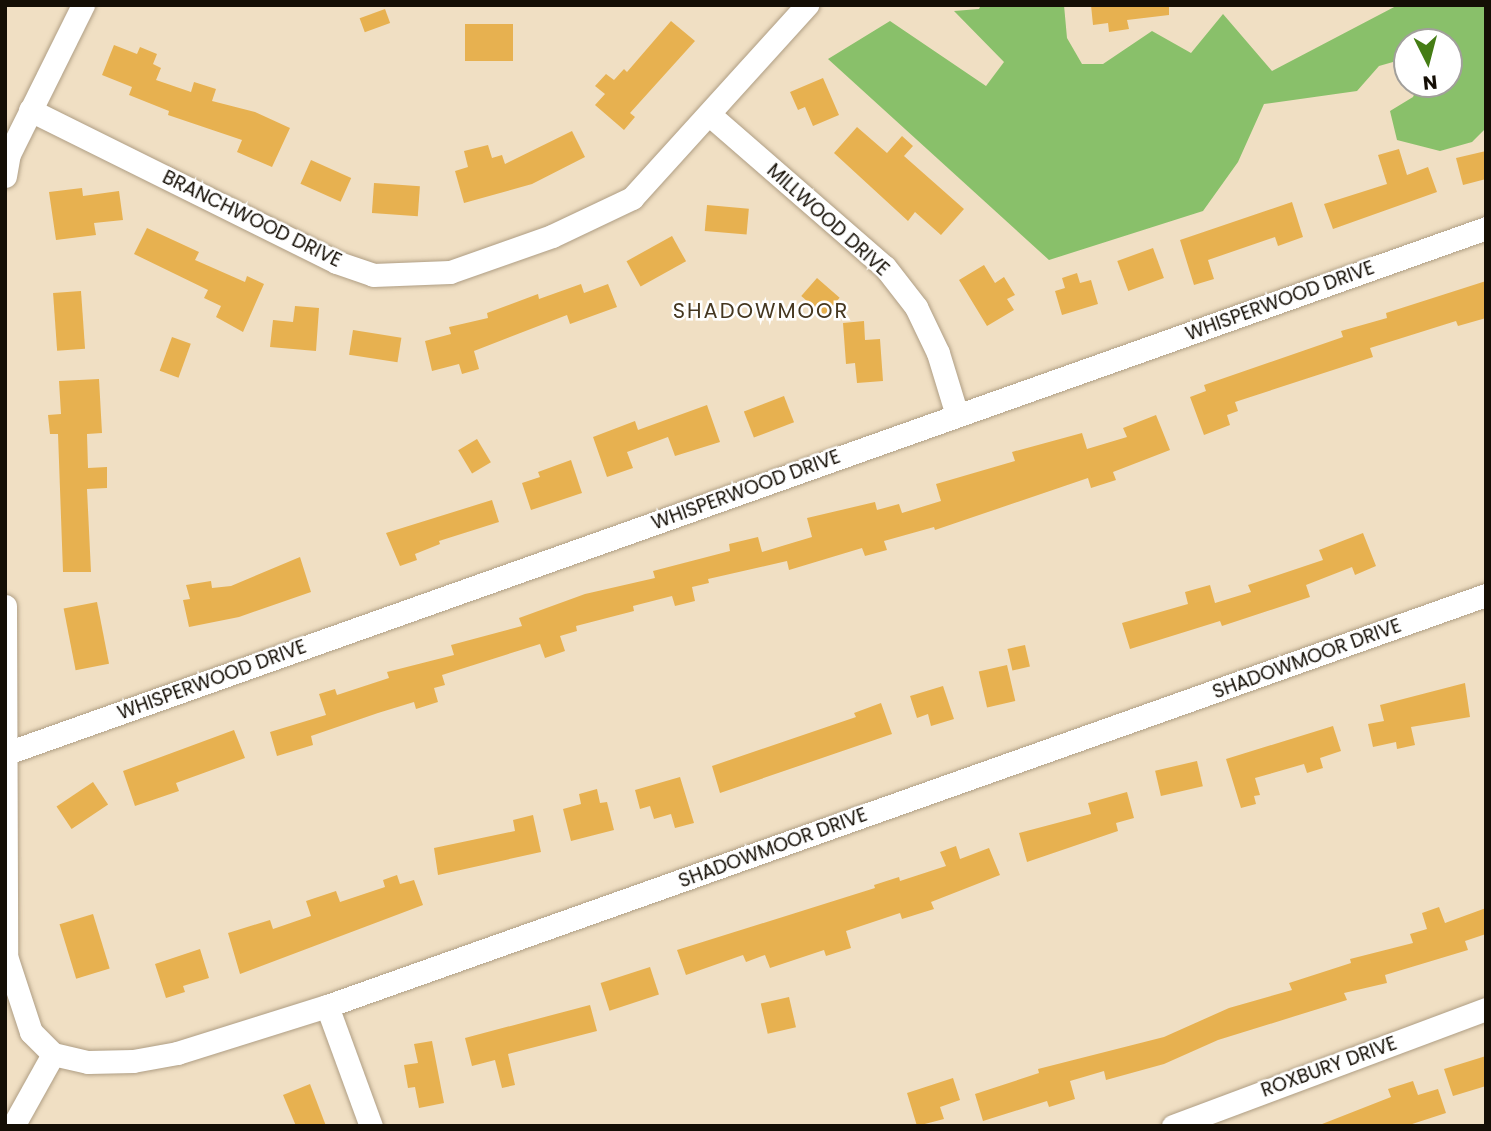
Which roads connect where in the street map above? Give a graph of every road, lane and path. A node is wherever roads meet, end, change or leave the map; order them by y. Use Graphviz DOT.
graph roads {
  1 [pos="83,5"];
  2 [pos="807,5"];
  3 [pos="30,110"];
  4 [pos="711,116"];
  5 [pos="5,176"];
  6 [pos="1486,228"];
  7 [pos="957,415"];
  8 [pos="1486,596"];
  9 [pos="5,606"];
  10 [pos="7,753"];
  11 [pos="327,1006"];
  12 [pos="1486,1009"];
  13 [pos="52,1054"];
  14 [pos="13,1126"];
  15 [pos="371,1126"];
  16 [pos="1173,1126"];
  1 -- 3 [label="street"];
  2 -- 4 [label="street, BRANCHWOOD DRIVE"];
  3 -- 4 [label="street, BRANCHWOOD DRIVE"];
  3 -- 5 [label="street"];
  4 -- 7 [label="street, MILLWOOD DRIVE"];
  6 -- 7 [label="street, WHISPERWOOD DRIVE"];
  7 -- 10 [label="street, WHISPERWOOD DRIVE"];
  8 -- 11 [label="street, SHADOWMOOR DRIVE"];
  9 -- 10 [label="street"];
  10 -- 13 [label="street"];
  11 -- 13 [label="street, SHADOWMOOR DRIVE"];
  11 -- 15 [label="street"];
  12 -- 16 [label="street, ROXBURY DRIVE"];
  13 -- 14 [label="street"];
}
